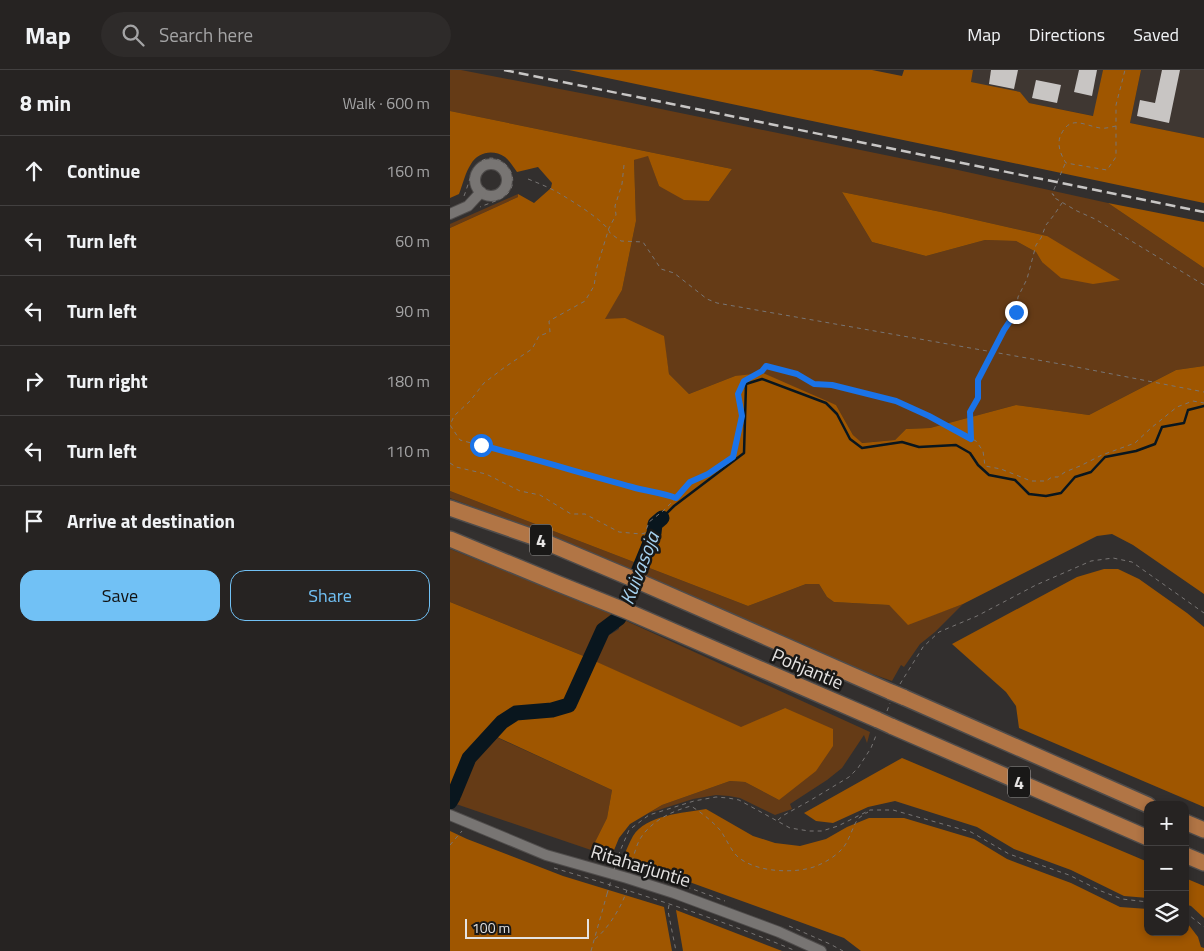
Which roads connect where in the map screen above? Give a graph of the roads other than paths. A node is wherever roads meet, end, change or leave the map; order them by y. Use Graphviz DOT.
graph roads {
  1 [pos="482,192"];
  2 [pos="450,214"];
  3 [pos="450,508"];
  4 [pos="450,539"];
  5 [pos="1144,803"];
  6 [pos="450,815"];
  7 [pos="1189,824"];
  8 [pos="1204,830"];
  9 [pos="1144,836"];
  10 [pos="1189,857"];
  11 [pos="1204,863"];
  12 [pos="820,951"];
  1 -- 2 [label="street"];
  3 -- 5 [label="highway, Pohjantie / 4"];
  4 -- 9 [label="highway, Pohjantie / 4"];
  6 -- 12 [label="street, Ritaharjuntie"];
  7 -- 8 [label="highway"];
  10 -- 11 [label="highway"];
}
